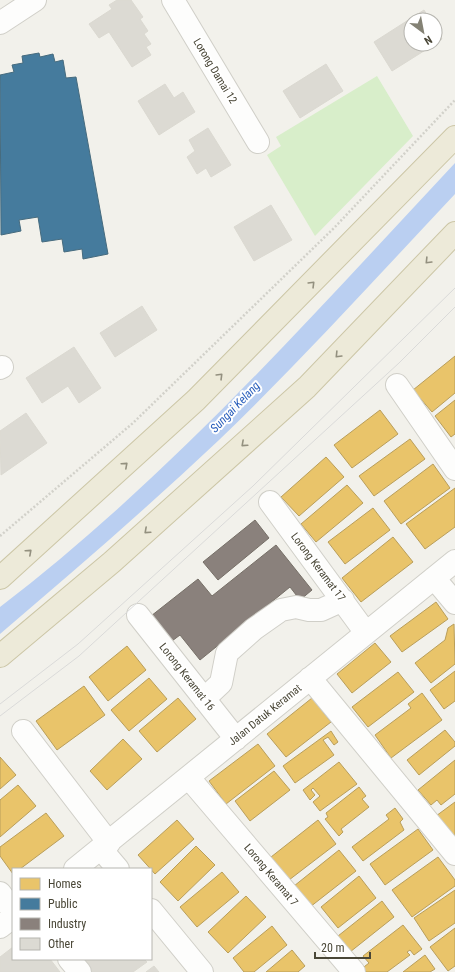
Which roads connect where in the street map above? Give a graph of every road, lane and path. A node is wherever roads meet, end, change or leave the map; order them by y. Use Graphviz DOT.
graph roads {
  1 [pos="35,0"];
  2 [pos="173,0"];
  3 [pos="0,23"];
  4 [pos="455,100"];
  5 [pos="455,137"];
  6 [pos="258,142"];
  7 [pos="455,233"];
  8 [pos="397,385"];
  9 [pos="455,469"];
  10 [pos="270,502"];
  11 [pos="0,536"];
  12 [pos="455,561"];
  13 [pos="0,578"];
  14 [pos="434,578"];
  15 [pos="343,600"];
  16 [pos="455,603"];
  17 [pos="138,615"];
  18 [pos="366,633"];
  19 [pos="0,656"];
  20 [pos="310,678"];
  21 [pos="204,699"];
  22 [pos="23,731"];
  23 [pos="236,740"];
  24 [pos="189,778"];
  25 [pos="105,846"];
  26 [pos="455,854"];
  27 [pos="76,868"];
  28 [pos="117,868"];
  29 [pos="0,893"];
  30 [pos="12,910"];
  31 [pos="152,911"];
  32 [pos="12,918"];
  33 [pos="0,927"];
  34 [pos="70,960"];
  35 [pos="80,972"];
  36 [pos="202,972"];
  37 [pos="354,972"];
  1 -- 3 [label="street"];
  2 -- 6 [label="street, Lorong Damai 12"];
  4 -- 11 [label="path"];
  13 -- 5 [label="highway, one-way"];
  7 -- 19 [label="highway, one-way"];
  8 -- 9 [label="street"];
  10 -- 15 [label="street, Lorong Keramat 17"];
  12 -- 14 [label="street, Jalan Datuk Keramat"];
  14 -- 16 [label="street"];
  14 -- 18 [label="street, Jalan Datuk Keramat"];
  15 -- 18 [label="street, Lorong Keramat 17"];
  15 -- 21 [label="street"];
  17 -- 21 [label="street, Lorong Keramat 16"];
  18 -- 20 [label="street, Jalan Datuk Keramat"];
  20 -- 23 [label="street, Jalan Datuk Keramat"];
  20 -- 26 [label="street"];
  21 -- 23 [label="street, Lorong Keramat 16"];
  22 -- 25 [label="street"];
  23 -- 24 [label="street, Jalan Datuk Keramat"];
  24 -- 25 [label="street, Jalan Datuk Keramat"];
  24 -- 37 [label="street, Lorong Keramat 7"];
  25 -- 27 [label="street, Jalan Datuk Keramat"];
  25 -- 28 [label="street"];
  29 -- 30 [label="street"];
  31 -- 36 [label="street"];
  32 -- 33 [label="street"];
  34 -- 35 [label="street"];
}
